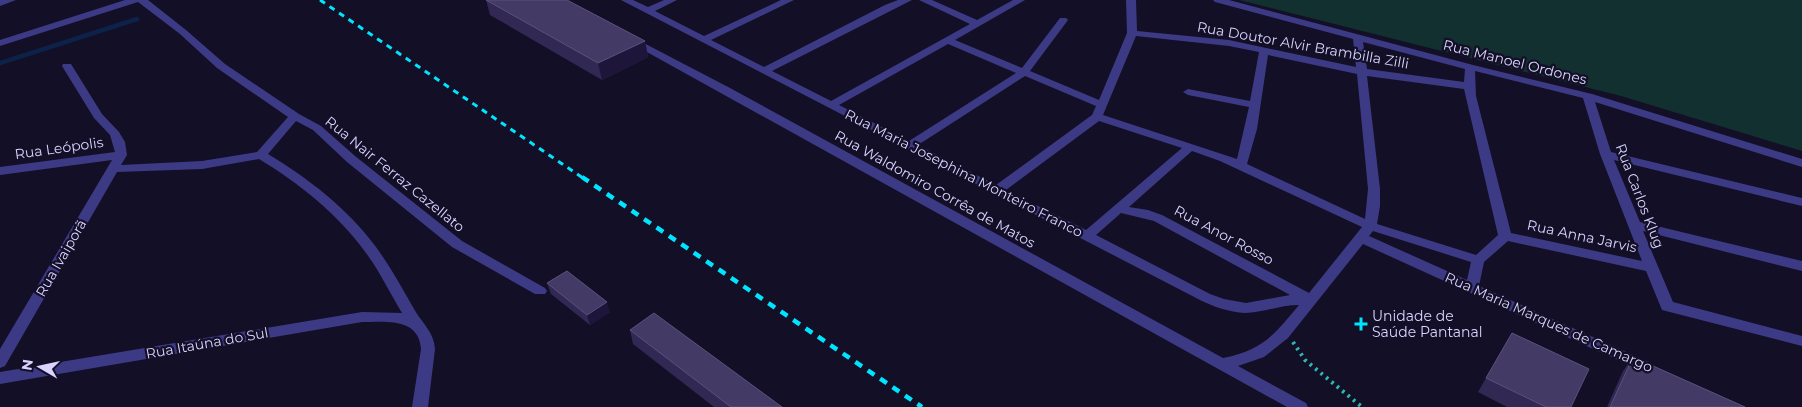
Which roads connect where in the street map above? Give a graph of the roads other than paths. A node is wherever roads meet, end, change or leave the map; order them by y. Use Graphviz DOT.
graph roads {
  1 [pos="11,0"];
  2 [pos="135,0"];
  3 [pos="142,0"];
  4 [pos="626,0"];
  5 [pos="672,0"];
  6 [pos="788,0"];
  7 [pos="907,0"];
  8 [pos="924,0"];
  9 [pos="1020,0"];
  10 [pos="1132,0"];
  11 [pos="1218,0"];
  12 [pos="0,3"];
  13 [pos="647,11"];
  14 [pos="1063,20"];
  15 [pos="976,23"];
  16 [pos="1132,33"];
  17 [pos="625,37"];
  18 [pos="1358,37"];
  19 [pos="703,40"];
  20 [pos="947,40"];
  21 [pos="0,43"];
  22 [pos="1264,51"];
  23 [pos="67,66"];
  24 [pos="1470,67"];
  25 [pos="764,71"];
  26 [pos="1024,72"];
  27 [pos="1363,72"];
  28 [pos="1469,86"];
  29 [pos="1188,92"];
  30 [pos="1588,96"];
  31 [pos="831,105"];
  32 [pos="1102,105"];
  33 [pos="1254,105"];
  34 [pos="295,116"];
  35 [pos="1097,117"];
  36 [pos="909,146"];
  37 [pos="1190,147"];
  38 [pos="1606,154"];
  39 [pos="121,155"];
  40 [pos="262,156"];
  41 [pos="1802,163"];
  42 [pos="1241,165"];
  43 [pos="113,169"];
  44 [pos="0,171"];
  45 [pos="997,190"];
  46 [pos="1802,202"];
  47 [pos="1118,209"];
  48 [pos="1635,225"];
  49 [pos="1370,226"];
  50 [pos="1504,236"];
  51 [pos="1086,237"];
  52 [pos="1362,238"];
  53 [pos="1478,260"];
  54 [pos="1802,266"];
  55 [pos="1652,268"];
  56 [pos="1472,287"];
  57 [pos="540,291"];
  58 [pos="1311,300"];
  59 [pos="414,322"];
  60 [pos="1802,342"];
  61 [pos="0,362"];
  62 [pos="1220,364"];
  63 [pos="1662,374"];
  64 [pos="0,378"];
  65 [pos="420,407"];
  66 [pos="1300,407"];
  1 -- 12 [label="street"];
  2 -- 21 [label="street"];
  3 -- 34 [label="street, Rua Nair Ferraz Cazellato"];
  4 -- 13 [label="street, Rua Maria Josephina Monteiro Franco"];
  5 -- 13 [label="street"];
  6 -- 19 [label="street"];
  7 -- 25 [label="street"];
  8 -- 15 [label="street"];
  9 -- 15 [label="street"];
  10 -- 16 [label="street"];
  11 -- 18 [label="street, Rua Manoel Ordones"];
  13 -- 19 [label="street, Rua Maria Josephina Monteiro Franco"];
  14 -- 26 [label="street"];
  15 -- 20 [label="street"];
  16 -- 22 [label="street, Rua Doutor Alvir Brambilla Zilli"];
  16 -- 32 [label="street"];
  17 -- 62 [label="street, Rua Waldomiro Corrêa de Matos"];
  18 -- 24 [label="street, Rua Manoel Ordones"];
  18 -- 27 [label="street"];
  19 -- 25 [label="street, Rua Maria Josephina Monteiro Franco"];
  20 -- 26 [label="street"];
  20 -- 31 [label="street"];
  22 -- 27 [label="street, Rua Doutor Alvir Brambilla Zilli"];
  22 -- 33 [label="street"];
  23 -- 39 [label="street"];
  24 -- 28 [label="street"];
  24 -- 30 [label="street, Rua Manoel Ordones"];
  25 -- 31 [label="street, Rua Maria Josephina Monteiro Franco"];
  26 -- 32 [label="street"];
  26 -- 36 [label="street"];
  27 -- 28 [label="street, Rua Doutor Alvir Brambilla Zilli"];
  27 -- 49 [label="street"];
  28 -- 50 [label="street"];
  29 -- 33 [label="street"];
  30 -- 38 [label="street, Rua Carlos Klug"];
  30 -- 41 [label="street, Rua Manoel Ordones"];
  31 -- 36 [label="street, Rua Maria Josephina Monteiro Franco"];
  32 -- 35 [label="street"];
  33 -- 42 [label="street"];
  34 -- 40 [label="street"];
  34 -- 57 [label="street, Rua Nair Ferraz Cazellato"];
  35 -- 37 [label="street"];
  35 -- 45 [label="street"];
  36 -- 45 [label="street, Rua Maria Josephina Monteiro Franco"];
  37 -- 42 [label="street"];
  37 -- 47 [label="street"];
  38 -- 46 [label="street"];
  38 -- 48 [label="street, Rua Carlos Klug"];
  39 -- 43 [label="street, Rua Ivaiporã"];
  39 -- 44 [label="street, Rua Leópolis"];
  40 -- 43 [label="street"];
  40 -- 59 [label="street"];
  42 -- 49 [label="street"];
  43 -- 61 [label="street, Rua Ivaiporã"];
  45 -- 51 [label="street, Rua Maria Josephina Monteiro Franco"];
  47 -- 51 [label="street"];
  47 -- 58 [label="street, Rua Anor Rosso"];
  48 -- 54 [label="street"];
  48 -- 55 [label="street, Rua Carlos Klug"];
  49 -- 52 [label="street"];
  49 -- 53 [label="street"];
  50 -- 53 [label="street"];
  50 -- 55 [label="street, Rua Anna Jarvis"];
  51 -- 58 [label="street, Rua Maria Josephina Monteiro Franco"];
  52 -- 56 [label="street, Rua Maria Marques de Camargo"];
  52 -- 58 [label="street"];
  53 -- 56 [label="street"];
  55 -- 60 [label="street, Rua Carlos Klug"];
  56 -- 63 [label="street, Rua Maria Marques de Camargo"];
  58 -- 62 [label="street"];
  59 -- 64 [label="street, Rua Itaúna do Sul"];
  59 -- 65 [label="street"];
  62 -- 66 [label="street, Rua Waldomiro Corrêa de Matos"];
}
